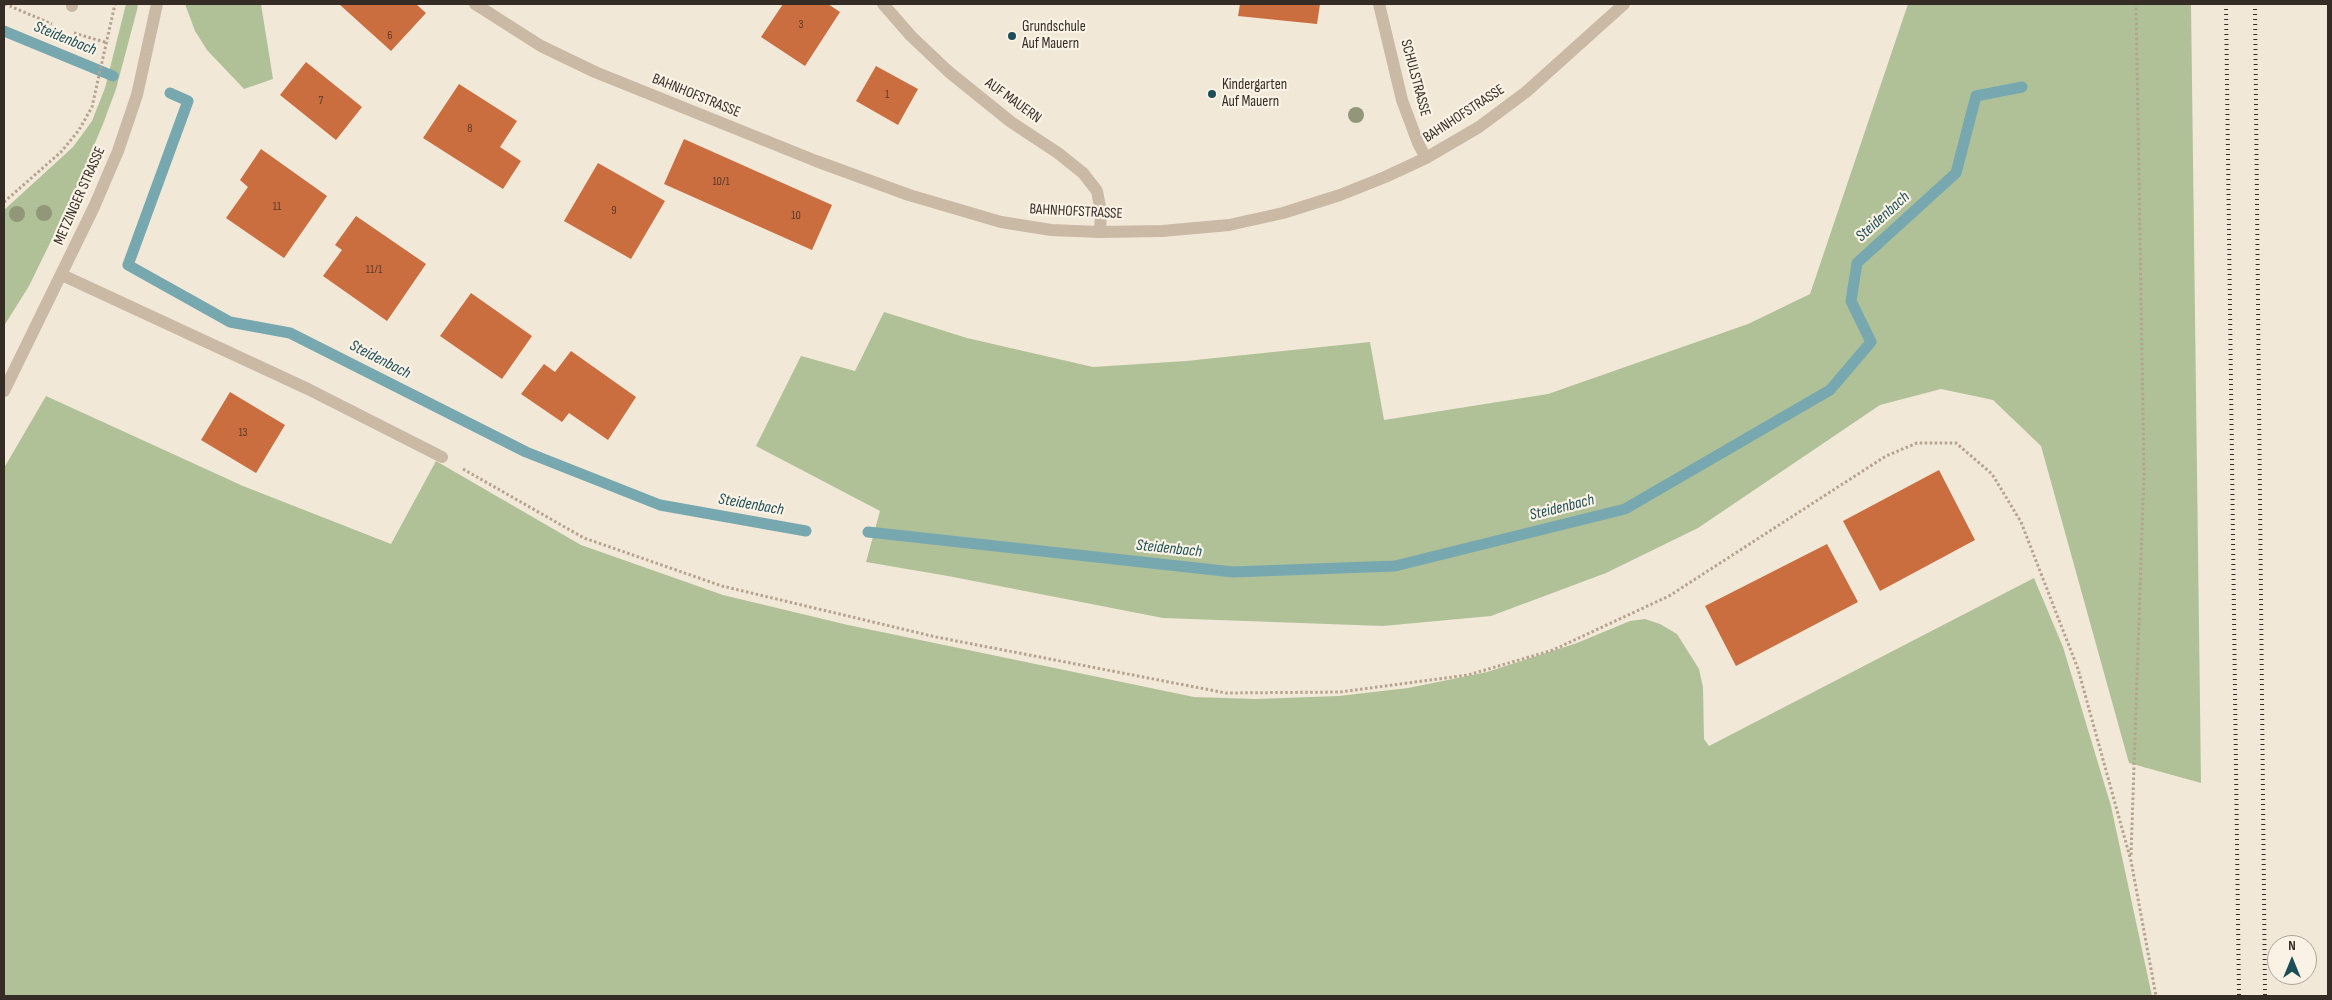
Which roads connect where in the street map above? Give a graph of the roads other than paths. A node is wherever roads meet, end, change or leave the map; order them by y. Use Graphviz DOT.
graph roads {
  1 [pos="156,4"];
  2 [pos="475,4"];
  3 [pos="883,4"];
  4 [pos="1379,4"];
  5 [pos="1624,4"];
  6 [pos="1426,158"];
  7 [pos="1100,232"];
  8 [pos="62,275"];
  9 [pos="4,391"];
  10 [pos="442,457"];
  1 -- 8 [label="street, METZINGER STRASSE"];
  2 -- 7 [label="street, BAHNHOFSTRASSE"];
  3 -- 7 [label="street, AUF MAUERN"];
  4 -- 6 [label="street, SCHULSTRASSE"];
  5 -- 6 [label="street, BAHNHOFSTRASSE"];
  6 -- 7 [label="street, BAHNHOFSTRASSE"];
  8 -- 9 [label="street, METZINGER STRASSE"];
  8 -- 10 [label="street"];
}
